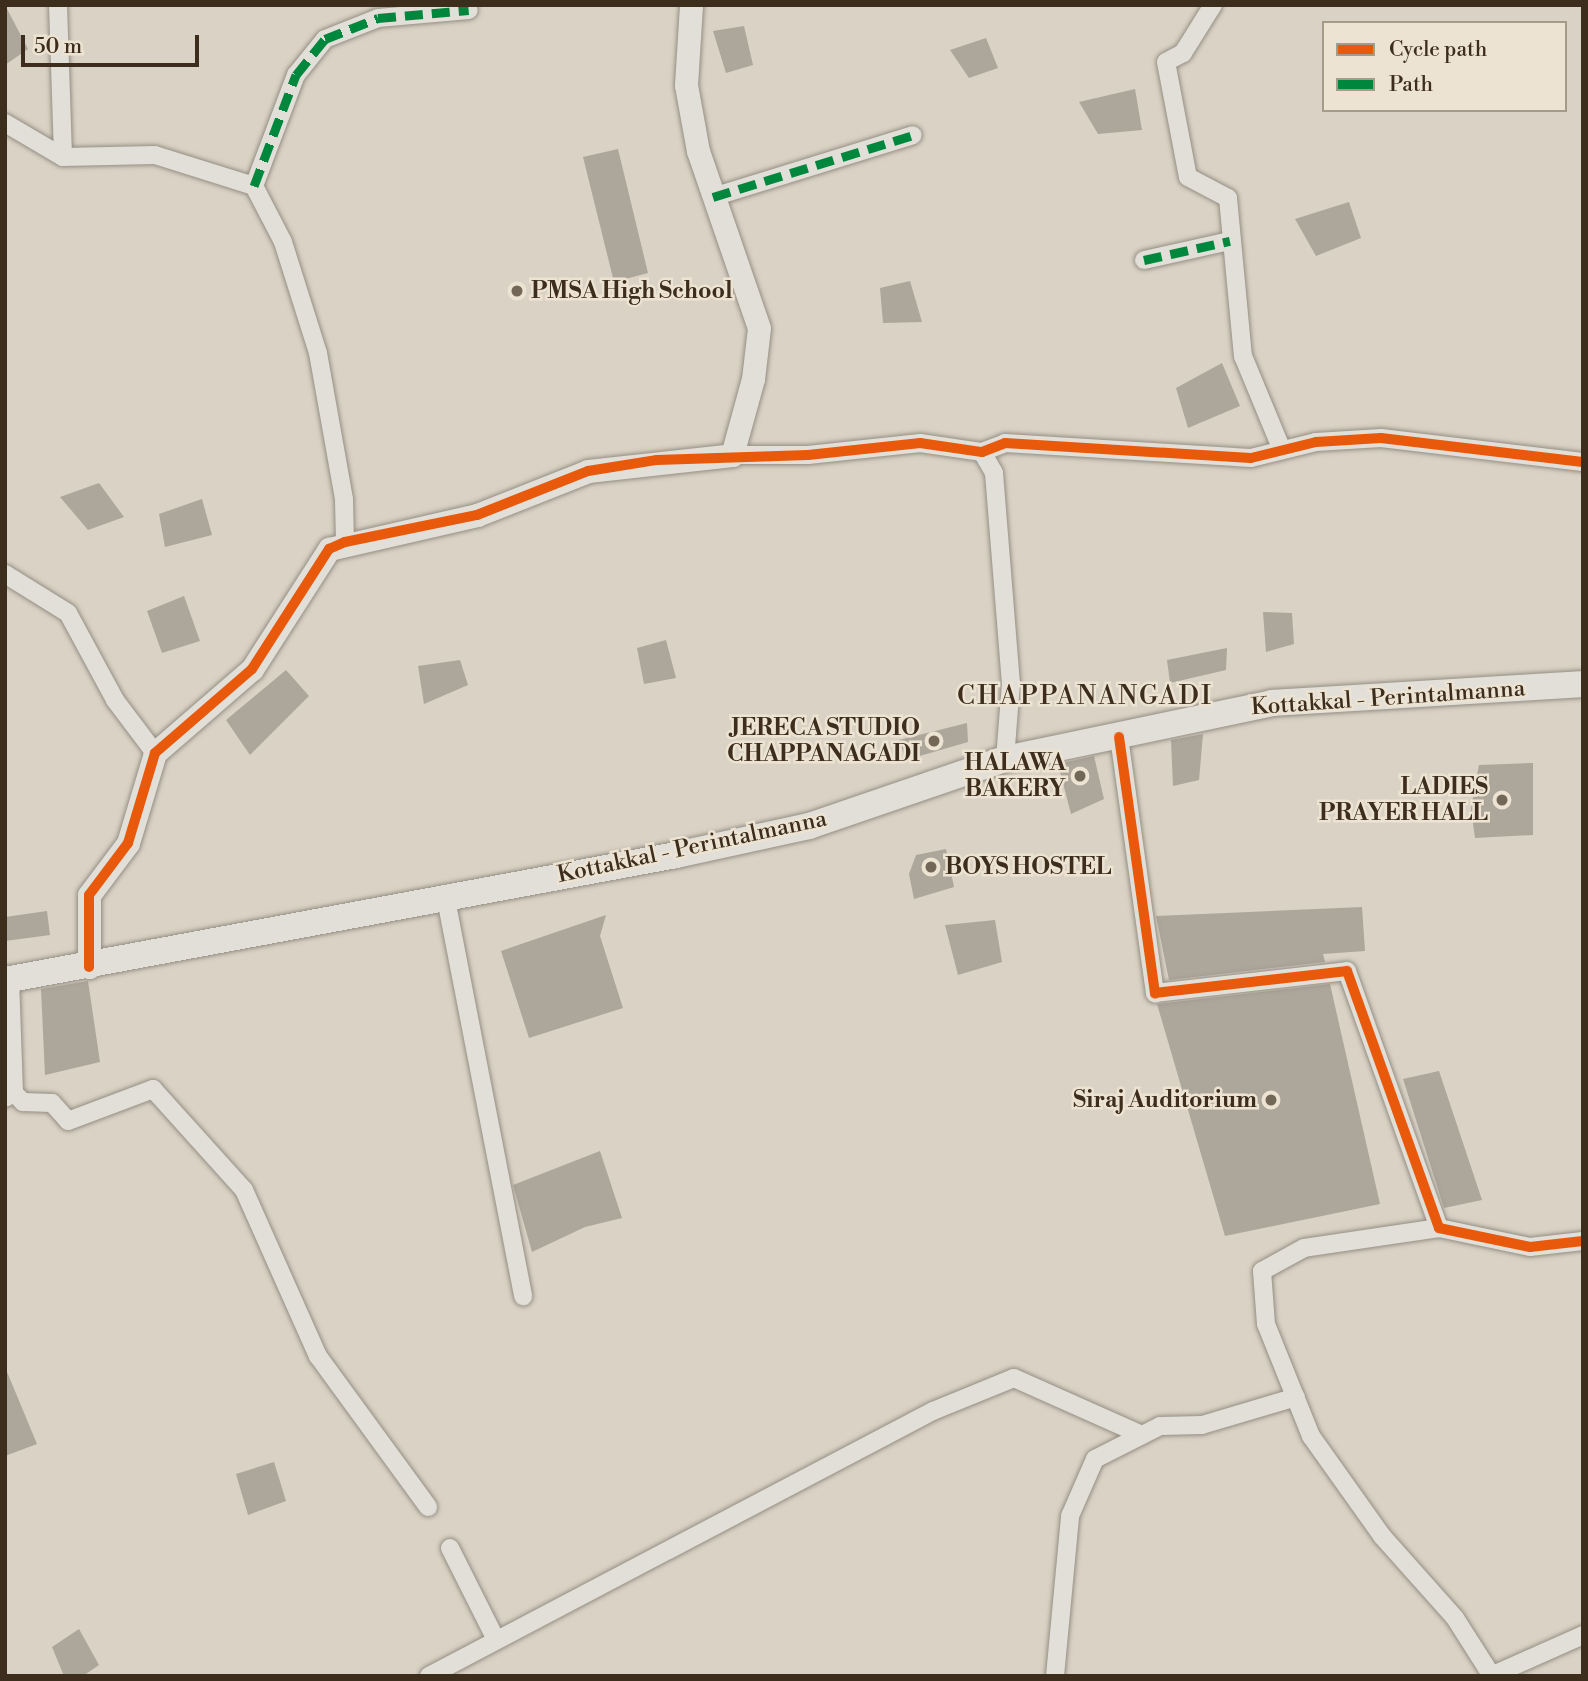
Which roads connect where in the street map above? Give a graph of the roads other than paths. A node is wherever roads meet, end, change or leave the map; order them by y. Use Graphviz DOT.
graph roads {
  1 [pos="58,5"];
  2 [pos="691,5"];
  3 [pos="1213,5"];
  4 [pos="469,9"];
  5 [pos="5,123"];
  6 [pos="913,135"];
  7 [pos="62,157"];
  8 [pos="254,186"];
  9 [pos="713,197"];
  10 [pos="1230,241"];
  11 [pos="1144,260"];
  12 [pos="1282,450"];
  13 [pos="982,452"];
  14 [pos="732,455"];
  15 [pos="1583,462"];
  16 [pos="345,542"];
  17 [pos="5,574"];
  18 [pos="1583,684"];
  19 [pos="1119,737"];
  20 [pos="155,753"];
  21 [pos="1004,760"];
  22 [pos="445,894"];
  23 [pos="89,967"];
  24 [pos="8,979"];
  25 [pos="10,1095"];
  26 [pos="1439,1228"];
  27 [pos="1583,1241"];
  28 [pos="523,1297"];
  29 [pos="1296,1397"];
  30 [pos="1142,1435"];
  31 [pos="428,1507"];
  32 [pos="450,1548"];
  33 [pos="1583,1635"];
  34 [pos="495,1638"];
  35 [pos="1491,1675"];
  36 [pos="429,1676"];
  37 [pos="1055,1676"];
  1 -- 7 [label="street"];
  2 -- 9 [label="street"];
  3 -- 10 [label="street"];
  4 -- 8 [label="street"];
  5 -- 7 [label="street"];
  6 -- 9 [label="street"];
  7 -- 8 [label="street"];
  8 -- 16 [label="street"];
  9 -- 14 [label="street"];
  10 -- 11 [label="street"];
  10 -- 12 [label="street"];
  12 -- 13 [label="street"];
  12 -- 15 [label="street"];
  13 -- 14 [label="street"];
  13 -- 21 [label="street"];
  14 -- 16 [label="street"];
  16 -- 20 [label="street"];
  17 -- 20 [label="street"];
  18 -- 19 [label="main road, Kottakkal - Perintalmanna"];
  19 -- 21 [label="main road, Kottakkal - Perintalmanna"];
  19 -- 26 [label="street"];
  20 -- 23 [label="street"];
  21 -- 22 [label="main road, Kottakkal - Perintalmanna"];
  22 -- 23 [label="main road, Kottakkal - Perintalmanna"];
  22 -- 28 [label="street"];
  23 -- 24 [label="main road, Kottakkal - Perintalmanna"];
  24 -- 25 [label="street"];
  25 -- 31 [label="street"];
  26 -- 27 [label="street"];
  26 -- 29 [label="street"];
  29 -- 30 [label="street"];
  29 -- 35 [label="street"];
  30 -- 34 [label="street"];
  30 -- 37 [label="street"];
  32 -- 34 [label="street"];
  33 -- 35 [label="street"];
  34 -- 36 [label="street"];
}
